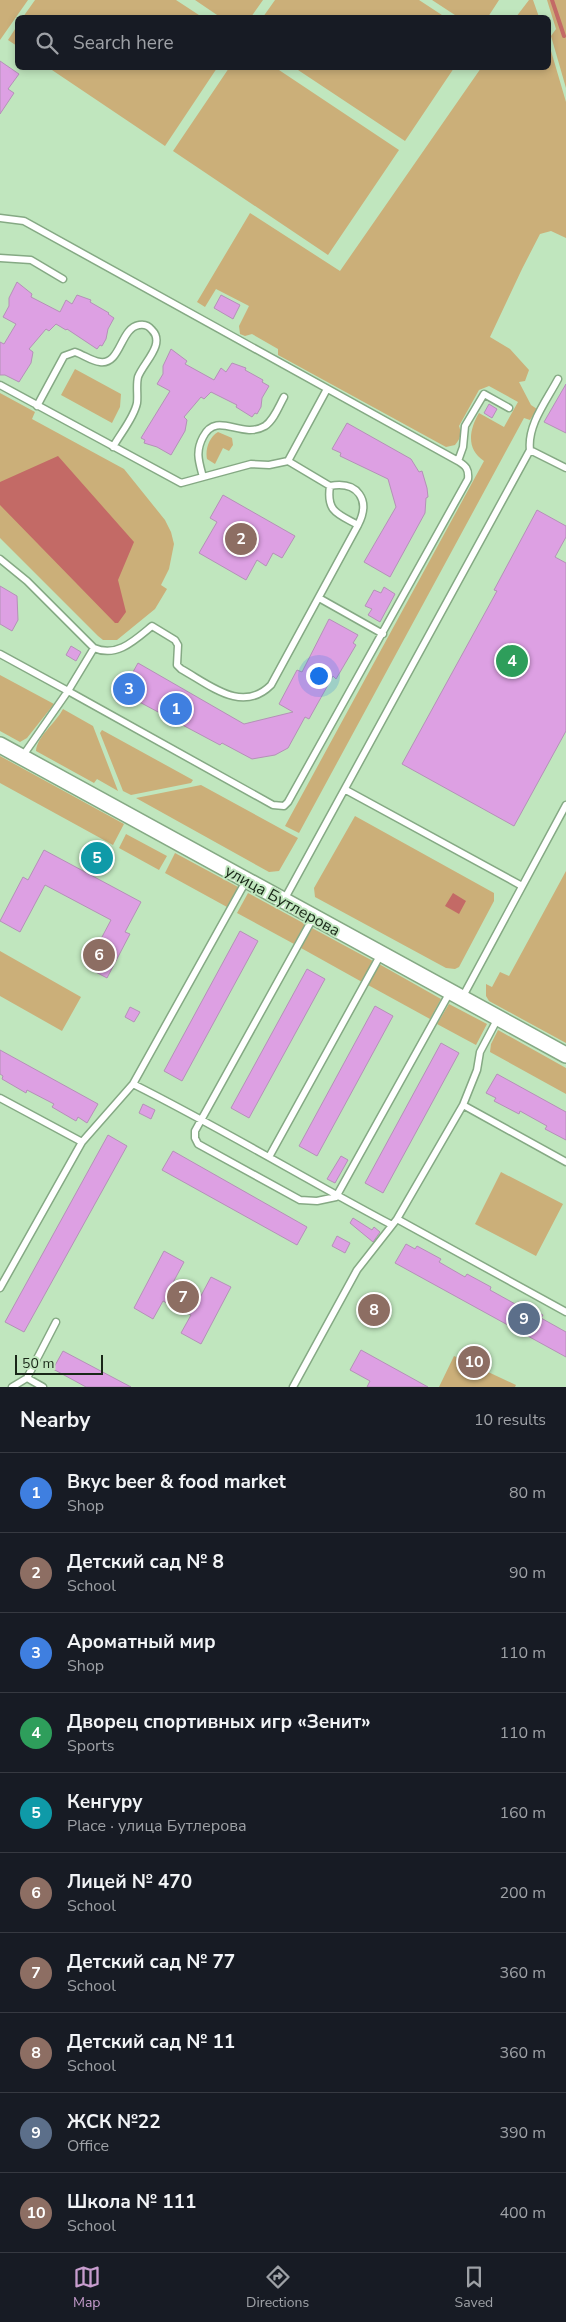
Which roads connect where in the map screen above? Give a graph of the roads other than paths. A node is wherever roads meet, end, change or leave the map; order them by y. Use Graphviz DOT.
graph roads {
  1 [pos="0,218"];
  2 [pos="0,258"];
  3 [pos="63,279"];
  4 [pos="558,379"];
  5 [pos="0,385"];
  6 [pos="327,389"];
  7 [pos="284,397"];
  8 [pos="38,406"];
  9 [pos="509,408"];
  10 [pos="113,447"];
  11 [pos="530,450"];
  12 [pos="458,460"];
  13 [pos="288,461"];
  14 [pos="566,468"];
  15 [pos="203,477"];
  16 [pos="330,486"];
  17 [pos="358,525"];
  18 [pos="0,559"];
  19 [pos="319,598"];
  20 [pos="383,634"];
  21 [pos="94,648"];
  22 [pos="0,654"];
  23 [pos="68,691"];
  24 [pos="0,744"];
  25 [pos="22,756"];
  26 [pos="346,790"];
  27 [pos="566,805"];
  28 [pos="247,880"];
  29 [pos="522,886"];
  30 [pos="284,900"];
  31 [pos="314,917"];
  32 [pos="381,954"];
  33 [pos="456,995"];
  34 [pos="498,1018"];
  35 [pos="566,1055"];
  36 [pos="133,1084"];
  37 [pos="0,1098"];
  38 [pos="463,1106"];
  39 [pos="202,1119"];
  40 [pos="82,1142"];
  41 [pos="269,1157"];
  42 [pos="566,1162"];
  43 [pos="336,1197"];
  44 [pos="397,1219"];
  45 [pos="392,1226"];
  46 [pos="0,1288"];
  47 [pos="565,1308"];
  48 [pos="56,1322"];
  49 [pos="27,1378"];
  50 [pos="12,1387"];
  51 [pos="43,1387"];
  52 [pos="293,1387"];
  1 -- 6 [label="lane"];
  2 -- 3 [label="lane"];
  4 -- 11 [label="lane"];
  5 -- 8 [label="lane"];
  6 -- 12 [label="lane"];
  6 -- 13 [label="lane"];
  7 -- 15 [label="lane"];
  8 -- 10 [label="lane"];
  8 -- 10 [label="lane"];
  9 -- 12 [label="lane"];
  10 -- 15 [label="lane"];
  11 -- 14 [label="lane"];
  11 -- 26 [label="lane"];
  12 -- 20 [label="lane"];
  13 -- 15 [label="lane"];
  13 -- 16 [label="lane"];
  16 -- 17 [label="lane"];
  16 -- 17 [label="lane"];
  17 -- 19 [label="lane"];
  18 -- 21 [label="lane"];
  19 -- 20 [label="lane"];
  19 -- 21 [label="lane"];
  20 -- 23 [label="lane"];
  21 -- 23 [label="lane"];
  22 -- 23 [label="lane"];
  23 -- 25 [label="lane"];
  24 -- 25 [label="street, улица Бутлерова"];
  25 -- 28 [label="street, улица Бутлерова"];
  26 -- 29 [label="lane"];
  26 -- 30 [label="lane"];
  27 -- 29 [label="lane"];
  28 -- 30 [label="street, улица Бутлерова"];
  28 -- 36 [label="lane"];
  29 -- 33 [label="lane"];
  30 -- 31 [label="street, улица Бутлерова"];
  31 -- 32 [label="street, улица Бутлерова"];
  31 -- 39 [label="lane"];
  32 -- 33 [label="street, улица Бутлерова"];
  32 -- 41 [label="lane"];
  33 -- 34 [label="street, улица Бутлерова"];
  33 -- 43 [label="lane"];
  34 -- 35 [label="street, улица Бутлерова"];
  34 -- 38 [label="lane"];
  36 -- 39 [label="lane"];
  36 -- 40 [label="lane"];
  37 -- 40 [label="lane"];
  38 -- 42 [label="lane"];
  38 -- 44 [label="lane"];
  39 -- 41 [label="lane"];
  39 -- 43 [label="lane"];
  40 -- 46 [label="lane"];
  41 -- 43 [label="lane"];
  43 -- 45 [label="lane"];
  44 -- 45 [label="lane"];
  44 -- 47 [label="lane"];
  45 -- 52 [label="lane"];
  48 -- 49 [label="lane"];
  49 -- 50 [label="lane"];
  49 -- 51 [label="lane"];
}
